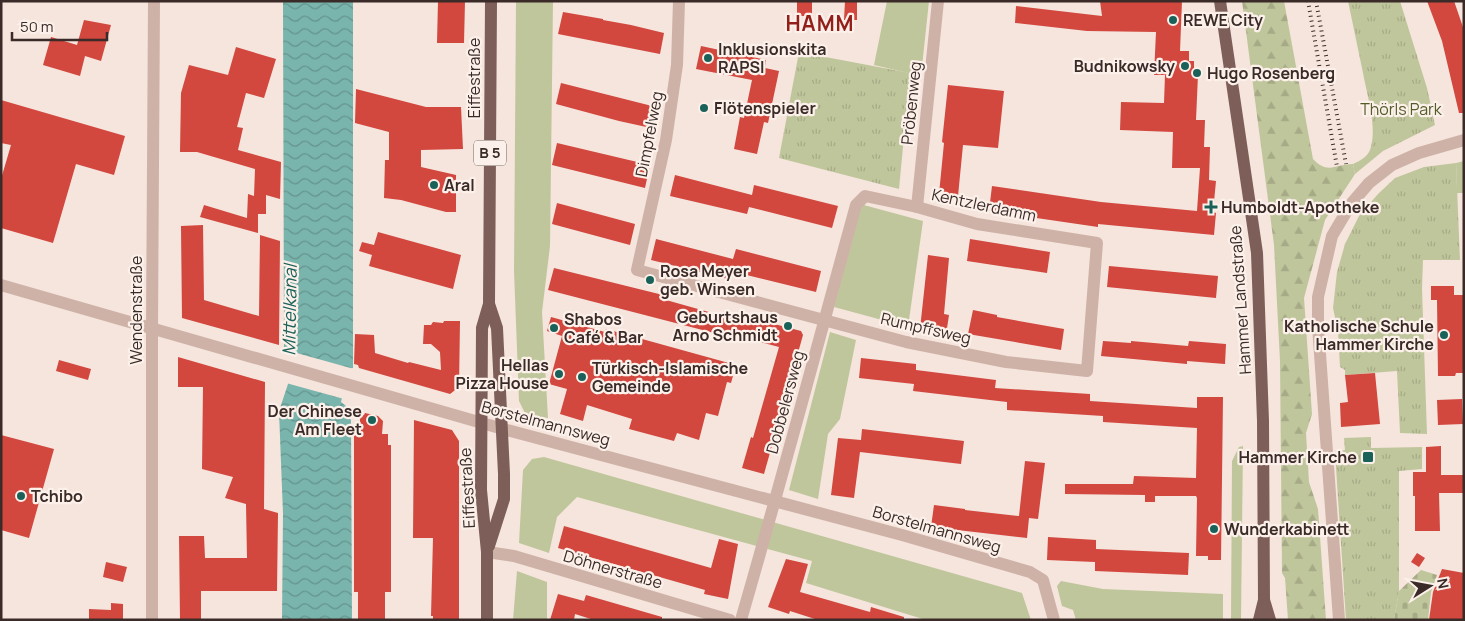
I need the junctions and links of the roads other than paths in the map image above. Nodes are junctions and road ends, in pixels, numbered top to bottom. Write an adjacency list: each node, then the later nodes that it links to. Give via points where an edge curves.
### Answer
1 (154, 1): 14 (street, Wendenstraße)
2 (491, 1): 12 (main road, Eiffestraße / B 5)
3 (679, 1): 10 (street, Dimpfelweg, via 677,65 666,140)
4 (938, 1): 8 (street, Pröbenweg)
5 (1220, 1): 19 (main road, Hammer Landstraße, via 1257,253 1263,421)
6 (1464, 140): 27 (street, via 1392,165 1368,183 1332,236 1318,297 1318,326)
7 (865, 196): 8 (street, Kentzlerdamm); 13 (street, Dobbelersweg, via 856,205)
8 (917, 207): 9 (street, Kentzlerdamm, via 977,224)
9 (1097, 243): 13 (street, Rumpffsweg, via 1087,371 976,357)
10 (636, 270): 13 (street, Rumpffsweg)
11 (1, 285): 14 (street, Borstelmannsweg)
12 (489, 304): 15 (main road, Eiffestraße / B 5, via 482,328); 16 (main road, Eiffestraße / B 5, via 497,328)
13 (824, 320): 17 (street, Dobbelersweg)
14 (152, 328): 15 (street, Borstelmannsweg); 20 (street, Wendenstraße)
15 (481, 422): 16 (street, Borstelmannsweg); 18 (main road, Eiffestraße / B 5, via 481,490)
16 (503, 429): 17 (street, Borstelmannsweg); 18 (main road, Eiffestraße / B 5, via 504,499)
17 (775, 502): 23 (street, Dobbelersweg); 24 (street, Borstelmannsweg, via 1030,572 1043,580)
18 (487, 552): 21 (main road, Eiffestraße / B 5); 22 (street, Döhnerstraße, via 514,556)
19 (1264, 600): 25 (main road, Hammer Landstraße); 26 (main road, Hammer Landstraße)
20 (152, 620)
21 (487, 620)
22 (730, 620)
23 (741, 620)
24 (1054, 620)
25 (1259, 620)
26 (1270, 620)
27 (1339, 620)

